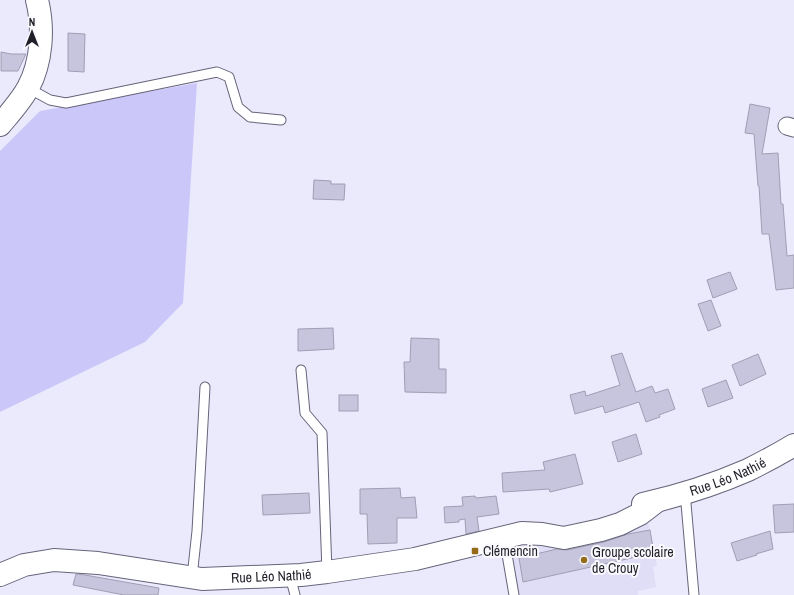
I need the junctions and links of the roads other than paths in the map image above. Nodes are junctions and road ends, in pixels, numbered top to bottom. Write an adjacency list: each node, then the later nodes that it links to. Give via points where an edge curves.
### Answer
1 (37, 0): 2 (main road, via 41,26 40,42 34,75)
2 (28, 88): 3 (lane, via 50,100 66,103 217,72 229,77 238,107 250,117); 4 (main road)
3 (281, 120)
4 (0, 125)
5 (301, 370): 10 (lane, via 305,413 322,433)
6 (205, 387): 12 (lane)
7 (794, 445): 8 (main road, Rue Léo Nathié, via 747,470)
8 (685, 492): 9 (main road, Rue Léo Nathié, via 657,501 640,514 601,530 564,538 522,533); 15 (lane)
9 (504, 537): 10 (main road, Rue Léo Nathié, via 414,559); 14 (lane)
10 (327, 572): 13 (main road, Rue Léo Nathié)
11 (0, 575): 12 (main road, Rue Léo Nathié, via 24,565 54,560 98,563)
12 (192, 577): 13 (main road, Rue Léo Nathié)
13 (292, 585)
14 (514, 595)
15 (694, 595)

